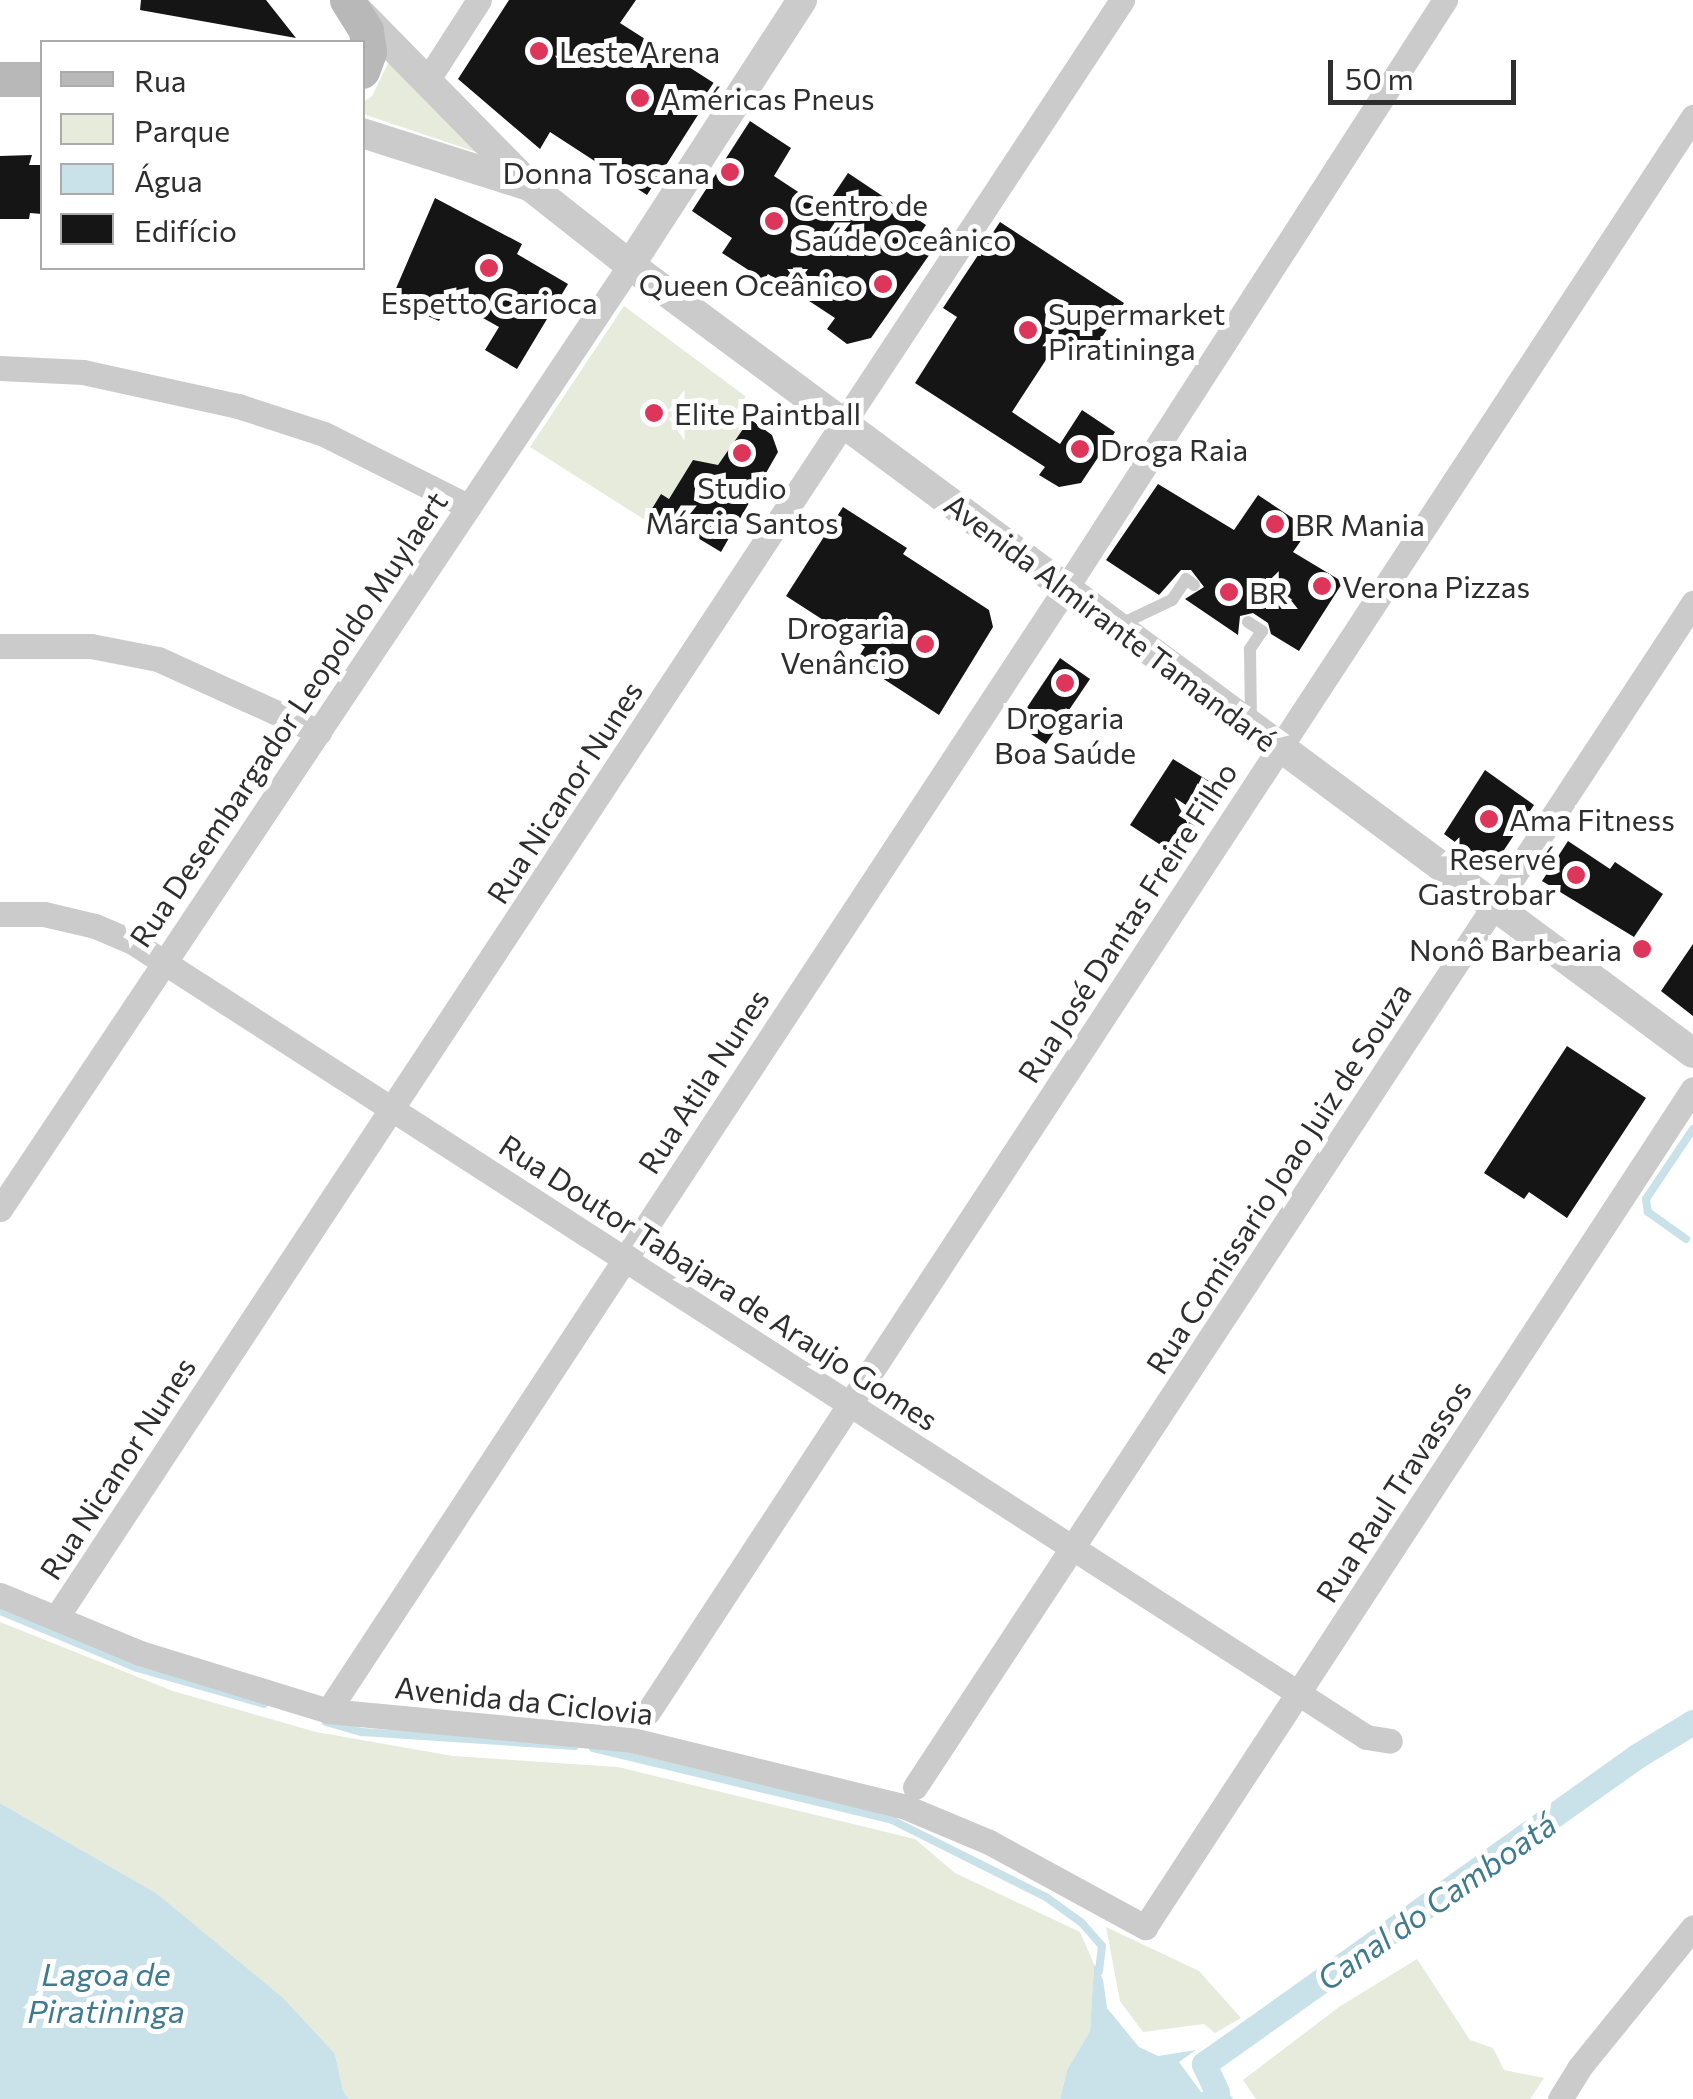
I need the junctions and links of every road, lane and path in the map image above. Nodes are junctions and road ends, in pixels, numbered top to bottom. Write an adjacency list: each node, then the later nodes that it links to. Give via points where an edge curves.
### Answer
1 (479, 0): 9 (street)
2 (802, 0): 13 (street)
3 (1122, 0): 15 (street, Rua Nicanor Nunes)
4 (1445, 0): 18 (street)
5 (351, 4): 6 (main road); 9 (street, Avenida Almirante Tamandaré)
6 (364, 40)
7 (0, 78): 8 (main road)
8 (40, 79)
9 (428, 80): 12 (street, Avenida Almirante Tamandaré)
10 (1693, 117): 25 (street, Rua José Dantas Freire Filho)
11 (365, 134): 12 (street, Avenida Almirante Tamandaré)
12 (532, 188): 13 (street, Avenida Almirante Tamandaré)
13 (630, 265): 15 (street, Avenida Almirante Tamandaré); 16 (street, Rua Desembargador Leopoldo Muylaert)
14 (0, 368): 16 (street, via 84,372 238,406 324,434)
15 (846, 424): 18 (street, Avenida Almirante Tamandaré); 31 (street, Rua Nicanor Nunes)
16 (469, 507): 24 (street, Rua Desembargador Leopoldo Muylaert)
17 (1194, 585): 21 (lane, via 1186,580 1172,600)
18 (1066, 588): 21 (street, Avenida Almirante Tamandaré); 33 (street, Rua Atila Nunes)
19 (1693, 603): 26 (street, Rua Comissario Joao Juiz de Souza)
20 (1248, 622): 23 (lane, via 1262,630 1250,649)
21 (1117, 626): 23 (street, Avenida Almirante Tamandaré)
22 (0, 646): 24 (street, via 91,646 158,658)
23 (1251, 727): 25 (street, Avenida Almirante Tamandaré)
24 (318, 732): 28 (street, Rua Desembargador Leopoldo Muylaert)
25 (1280, 748): 26 (street, Avenida Almirante Tamandaré); 34 (street, Rua José Dantas Freire Filho)
26 (1497, 906): 29 (street, Avenida Almirante Tamandaré); 35 (street, Rua Comissario Joao Juiz de Souza)
27 (0, 914): 28 (street, Rua Doutor Tabajara de Araujo Gomes, via 44,914 96,926)
28 (164, 963): 31 (street, Rua Doutor Tabajara de Araujo Gomes); 32 (street, Rua Desembargador Leopoldo Muylaert)
29 (1693, 1053)
30 (1693, 1089): 38 (street, Rua Raul Travassos)
31 (392, 1110): 33 (street, Rua Doutor Tabajara de Araujo Gomes); 37 (street, Rua Nicanor Nunes)
32 (0, 1209)
33 (624, 1260): 34 (street, Rua Doutor Tabajara de Araujo Gomes); 39 (street, Rua Atila Nunes)
34 (850, 1405): 35 (street, Rua Doutor Tabajara de Araujo Gomes); 40 (street, Rua José Dantas Freire Filho)
35 (1072, 1549): 38 (street, Rua Doutor Tabajara de Araujo Gomes); 42 (street, Rua Comissario Joao Juiz de Souza)
36 (0, 1595): 37 (street, Avenida da Ciclovia)
37 (56, 1618): 39 (street, Avenida da Ciclovia, via 140,1653)
38 (1299, 1695): 41 (street, Rua Doutor Tabajara de Araujo Gomes, via 1366,1738); 44 (street, Rua Raul Travassos)
39 (328, 1711): 44 (street, Avenida da Ciclovia, via 632,1740 904,1806 989,1842)
40 (648, 1712)
41 (1390, 1740)
42 (915, 1787)
43 (1693, 1927): 45 (street)
44 (1145, 1928)
45 (1560, 2099)

